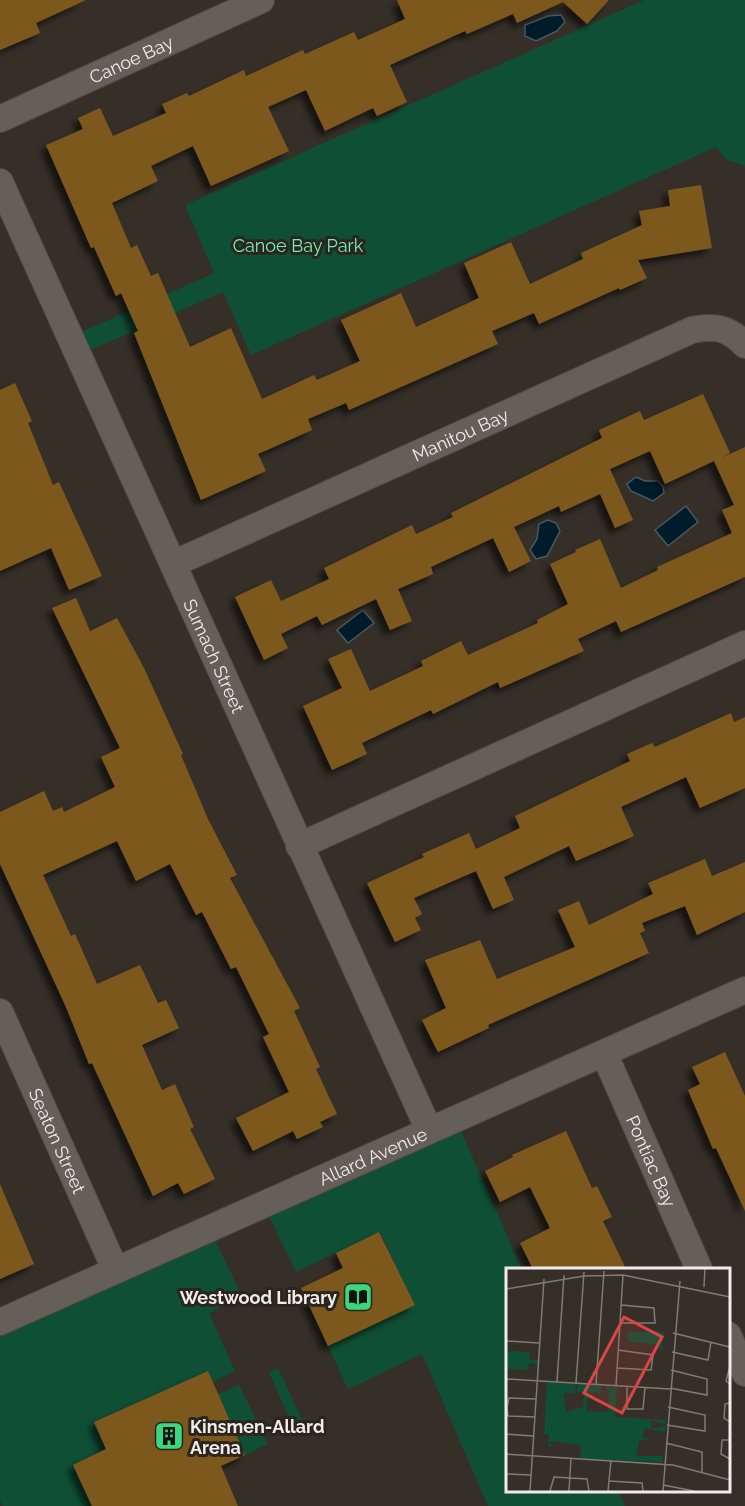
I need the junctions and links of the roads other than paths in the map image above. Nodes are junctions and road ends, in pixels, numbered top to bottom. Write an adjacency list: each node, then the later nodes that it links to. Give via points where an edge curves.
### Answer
1 (261, 0): 2 (street, Canoe Bay)
2 (0, 118)
3 (0, 182): 5 (street, Sumach Street)
4 (745, 345): 5 (street, Manitou Bay, via 719,327 692,330)
5 (173, 564): 7 (street, Sumach Street)
6 (745, 644): 7 (street)
7 (299, 846): 11 (street, Sumach Street)
8 (745, 990): 10 (street, Allard Avenue)
9 (0, 1012): 13 (street, Seaton Street)
10 (604, 1053): 11 (street, Allard Avenue); 12 (street, Pontiac Bay)
11 (429, 1130): 13 (street, Allard Avenue)
12 (699, 1268)
13 (115, 1269): 14 (street, Allard Avenue)
14 (0, 1322)
15 (730, 1337): 16 (street)
16 (745, 1373)

